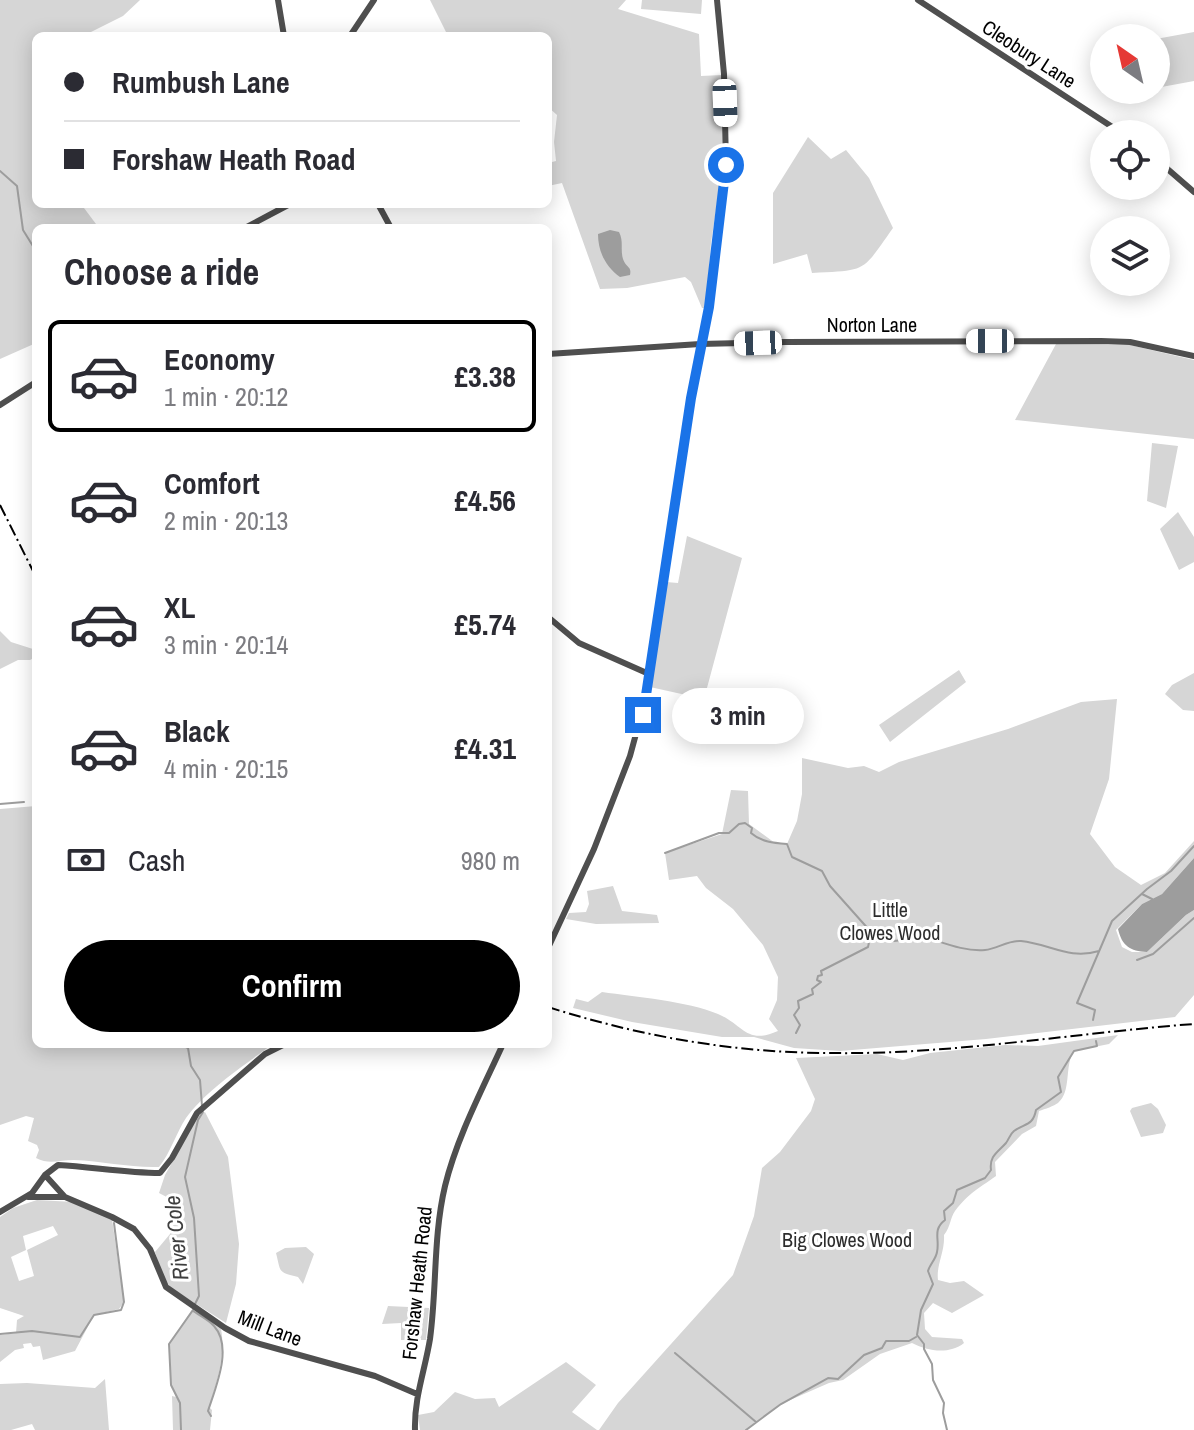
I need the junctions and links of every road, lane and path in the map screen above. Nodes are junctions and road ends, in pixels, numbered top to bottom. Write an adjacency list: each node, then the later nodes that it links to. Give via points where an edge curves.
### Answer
1 (278, 0): 5 (street)
2 (374, 0): 6 (street)
3 (717, 0): 12 (street, via 726,165)
4 (918, 0): 7 (street, Cleobury Lane)
5 (283, 32)
6 (353, 32)
7 (1102, 120)
8 (1170, 171): 9 (street)
9 (1194, 192)
10 (282, 208): 11 (street)
11 (252, 224)
12 (700, 344): 13 (street, Norton Lane); 14 (street, Norton Lane, via 1101,341); 18 (street)
13 (552, 354)
14 (1194, 356)
15 (32, 385): 16 (street)
16 (0, 405)
17 (552, 620): 18 (street, via 579,643)
18 (649, 674): 19 (street, via 630,756)
19 (552, 940)
20 (277, 1048): 22 (street, via 197,1113 160,1173 58,1165)
21 (501, 1048): 26 (street, Forshaw Heath Road, via 445,1186 429,1340)
22 (45, 1175): 23 (street); 24 (street, Mill Lane)
23 (28, 1197): 24 (street, Mill Lane); 25 (street)
24 (65, 1197): 26 (street, Mill Lane, via 134,1229 150,1249 166,1287 225,1328 249,1341 375,1376)
25 (0, 1212)
26 (417, 1394): 27 (street, Forshaw Heath Road)
27 (415, 1430)

